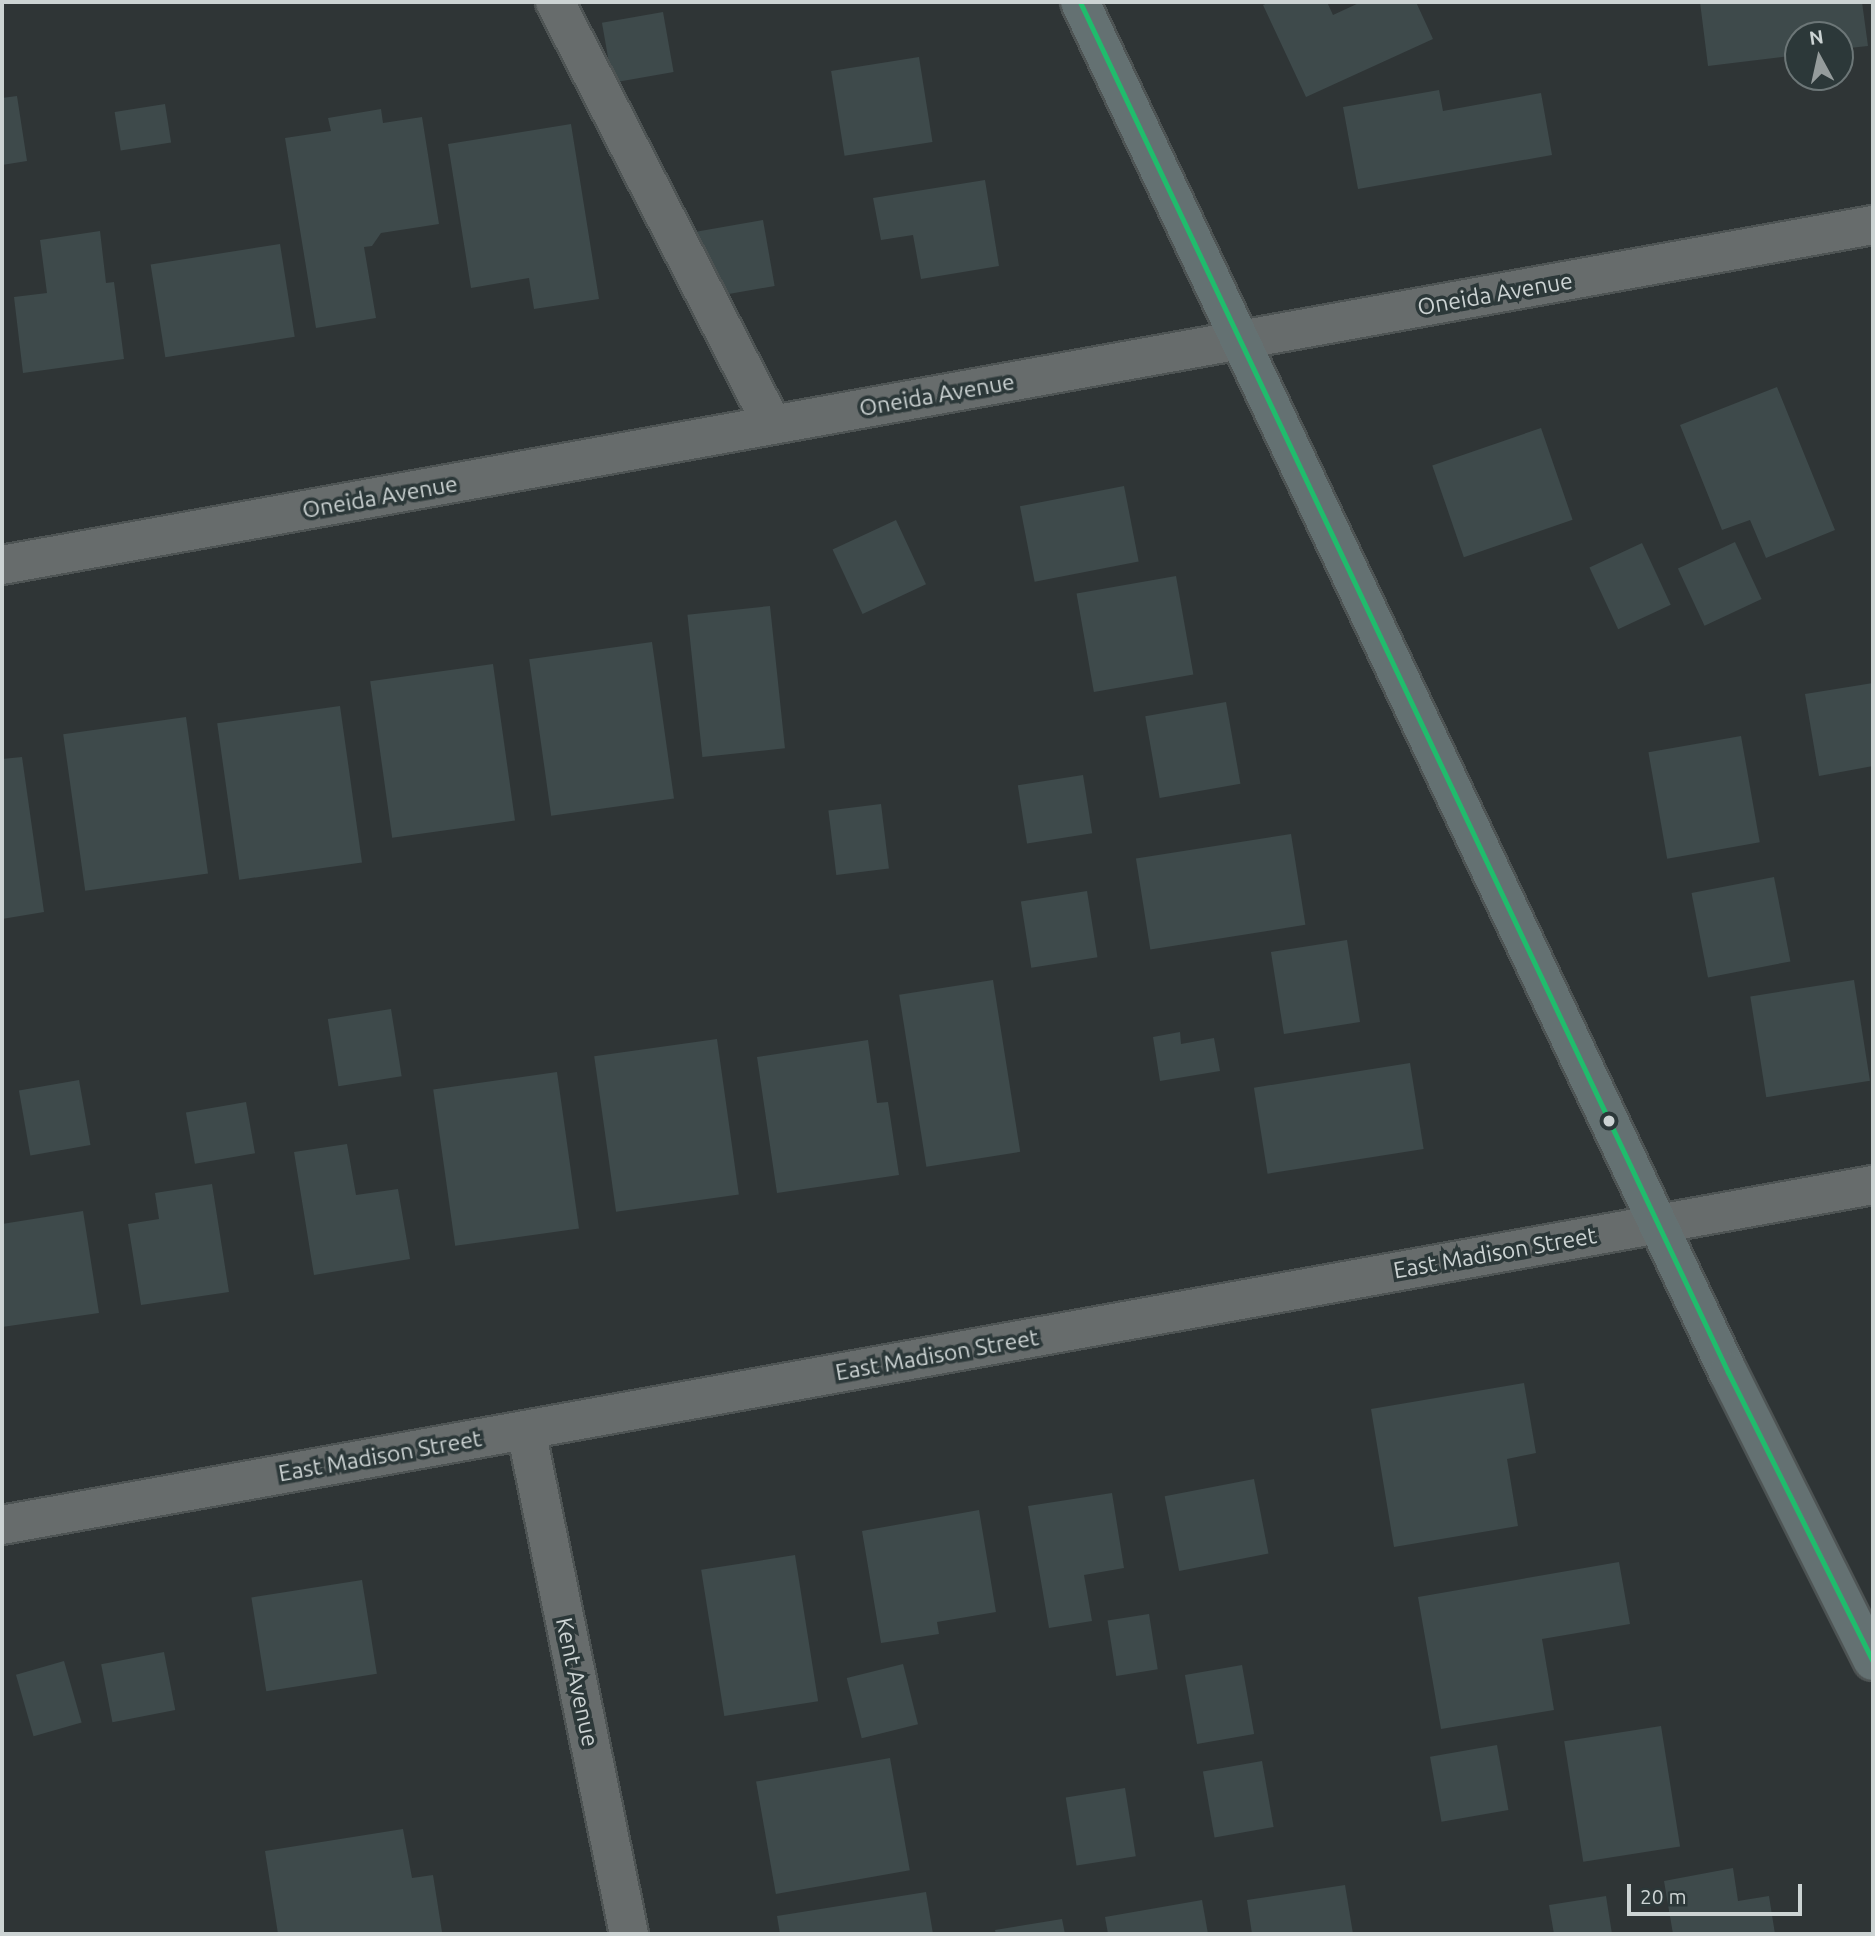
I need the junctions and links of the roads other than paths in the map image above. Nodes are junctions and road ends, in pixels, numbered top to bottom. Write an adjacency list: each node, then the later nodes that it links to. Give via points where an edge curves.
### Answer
1 (555, 2): 5 (street)
2 (1080, 2): 4 (main road)
3 (1873, 225): 4 (street, Oneida Avenue)
4 (1241, 340): 5 (street, Oneida Avenue); 8 (main road)
5 (772, 425): 6 (street, Oneida Avenue)
6 (2, 565)
7 (1873, 1185): 8 (street, East Madison Street)
8 (1659, 1223): 9 (street, East Madison Street); 11 (main road)
9 (526, 1430): 10 (street, East Madison Street); 12 (street, Kent Avenue)
10 (2, 1525)
11 (1873, 1661)
12 (629, 1934)

